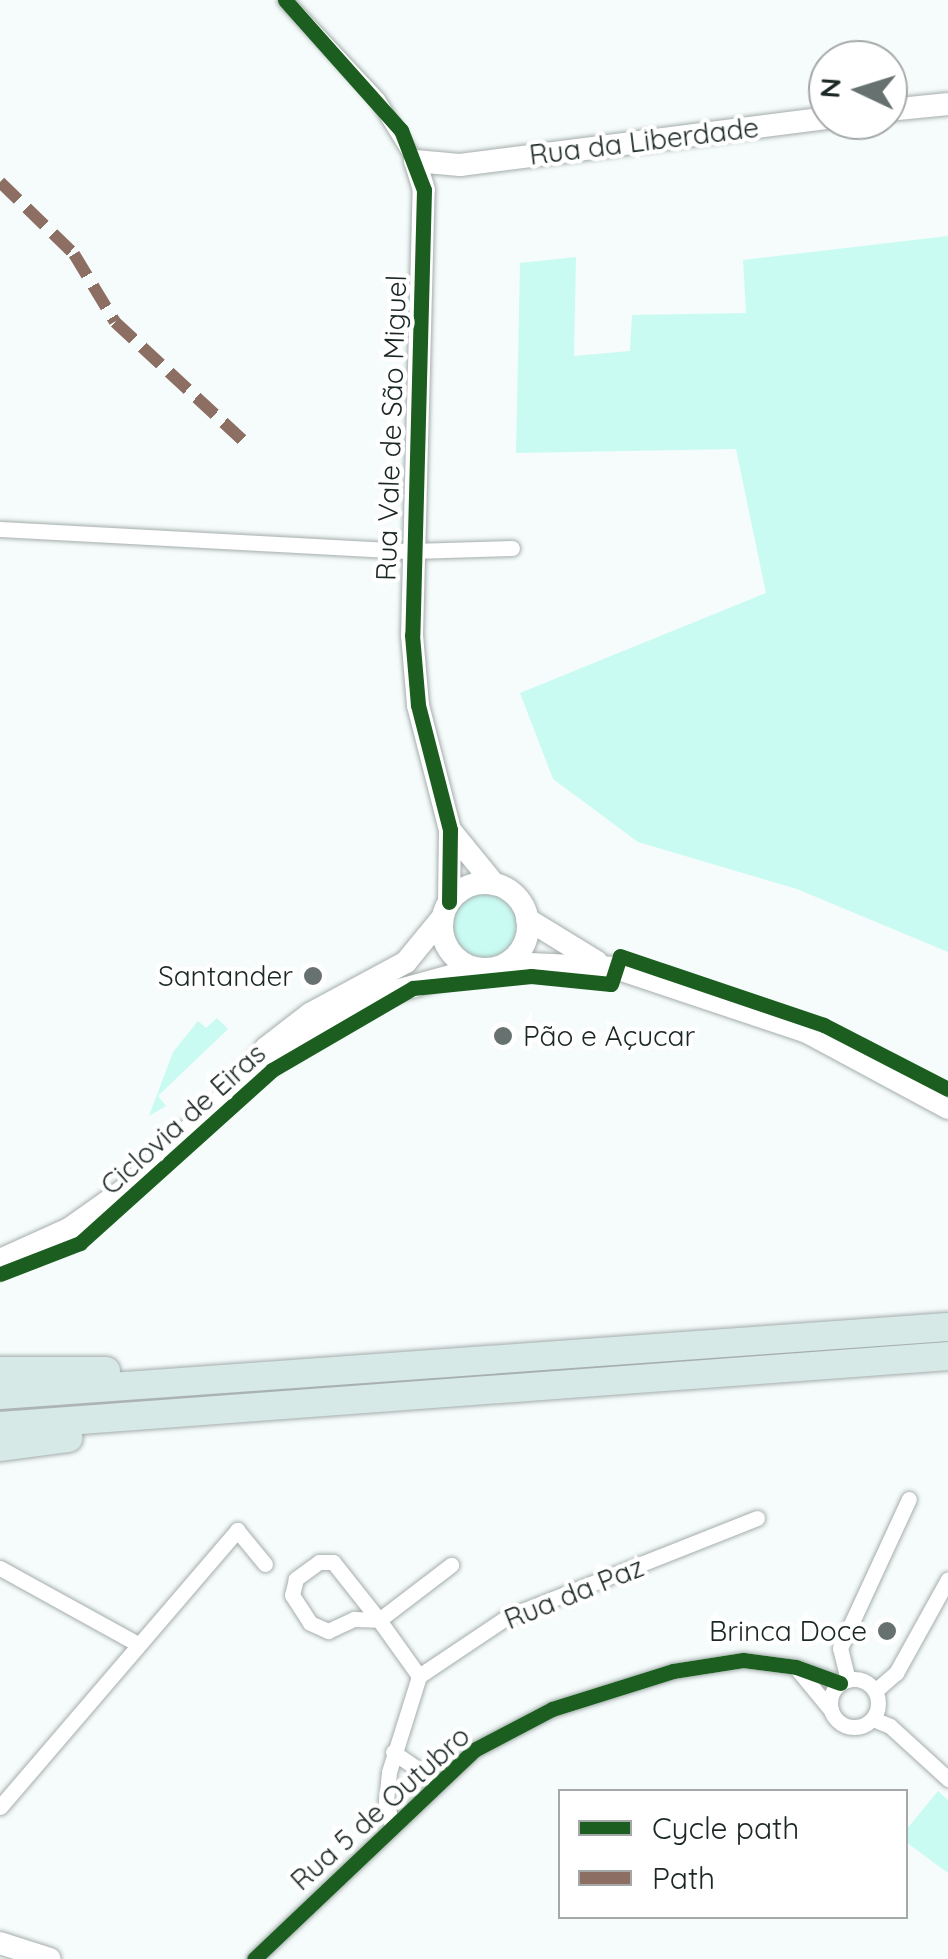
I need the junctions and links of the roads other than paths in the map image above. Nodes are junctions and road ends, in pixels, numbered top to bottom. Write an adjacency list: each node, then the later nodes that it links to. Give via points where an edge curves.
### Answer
1 (284, 0): 5 (street, Rua Vale de São Miguel, via 377,98)
2 (948, 104): 3 (street)
3 (908, 108)
4 (808, 121): 6 (street, Rua da Liberdade)
5 (415, 161): 6 (street, Rua da Liberdade); 7 (street, Rua Vale de São Miguel)
6 (460, 165): 7 (street, Rua da Liberdade)
7 (424, 190): 10 (street, Rua Vale de São Miguel)
8 (0, 529): 10 (street)
9 (512, 548): 10 (street)
10 (412, 551): 11 (street, Rua Vale de São Miguel, via 418,705)
11 (450, 830): 12 (street, Rua Vale de São Miguel); 13 (street, Rua Vale de São Miguel)
12 (494, 884): 13 (street, via 468,886); 14 (street, via 516,896)
13 (446, 910): 17 (street, via 453,956); 18 (street, via 406,962 310,1014 266,1048)
14 (528, 918): 15 (street, via 524,944); 16 (street)
15 (509, 962): 16 (street); 17 (street)
16 (600, 964): 19 (street, via 806,1032)
17 (476, 969): 18 (street, via 382,994)
18 (246, 1077): 20 (street, via 124,1190 69,1230)
19 (948, 1108)
20 (0, 1260)
21 (945, 1327): 24 (highway)
22 (948, 1356): 26 (highway)
23 (0, 1371): 24 (highway)
24 (202, 1377): 25 (highway)
25 (0, 1395)
26 (204, 1410): 27 (highway); 28 (highway)
27 (0, 1426)
28 (0, 1446)
29 (910, 1499): 40 (street, via 840,1648)
30 (757, 1518): 39 (street, Rua da Paz, via 506,1617)
31 (265, 1564): 37 (street, via 237,1530)
32 (451, 1566): 36 (street)
33 (0, 1568): 37 (street)
34 (948, 1578): 35 (street)
35 (943, 1596): 41 (street, via 896,1673)
36 (379, 1620): 36 (street, via 354,1620 328,1631 310,1623 292,1596 296,1579 319,1562 333,1562); 39 (street)
37 (136, 1644): 47 (street)
38 (796, 1667): 40 (street, Rua 5 de Outubro); 42 (street); 46 (street, Rua 5 de Outubro, via 743,1660 673,1671 552,1709 474,1750)
39 (419, 1676): 44 (street)
40 (844, 1682): 41 (street, Rua 5 de Outubro); 42 (street)
41 (875, 1691): 43 (street)
42 (831, 1710): 43 (street, via 850,1728)
43 (873, 1718): 45 (street)
44 (394, 1752): 46 (street); 48 (street, via 386,1801)
45 (948, 1779)
46 (438, 1782): 48 (street, Rua 5 de Outubro)
47 (0, 1807)
48 (392, 1826): 51 (street, Rua 5 de Outubro)
49 (0, 1943): 50 (street)
50 (50, 1959)
51 (254, 1959)

